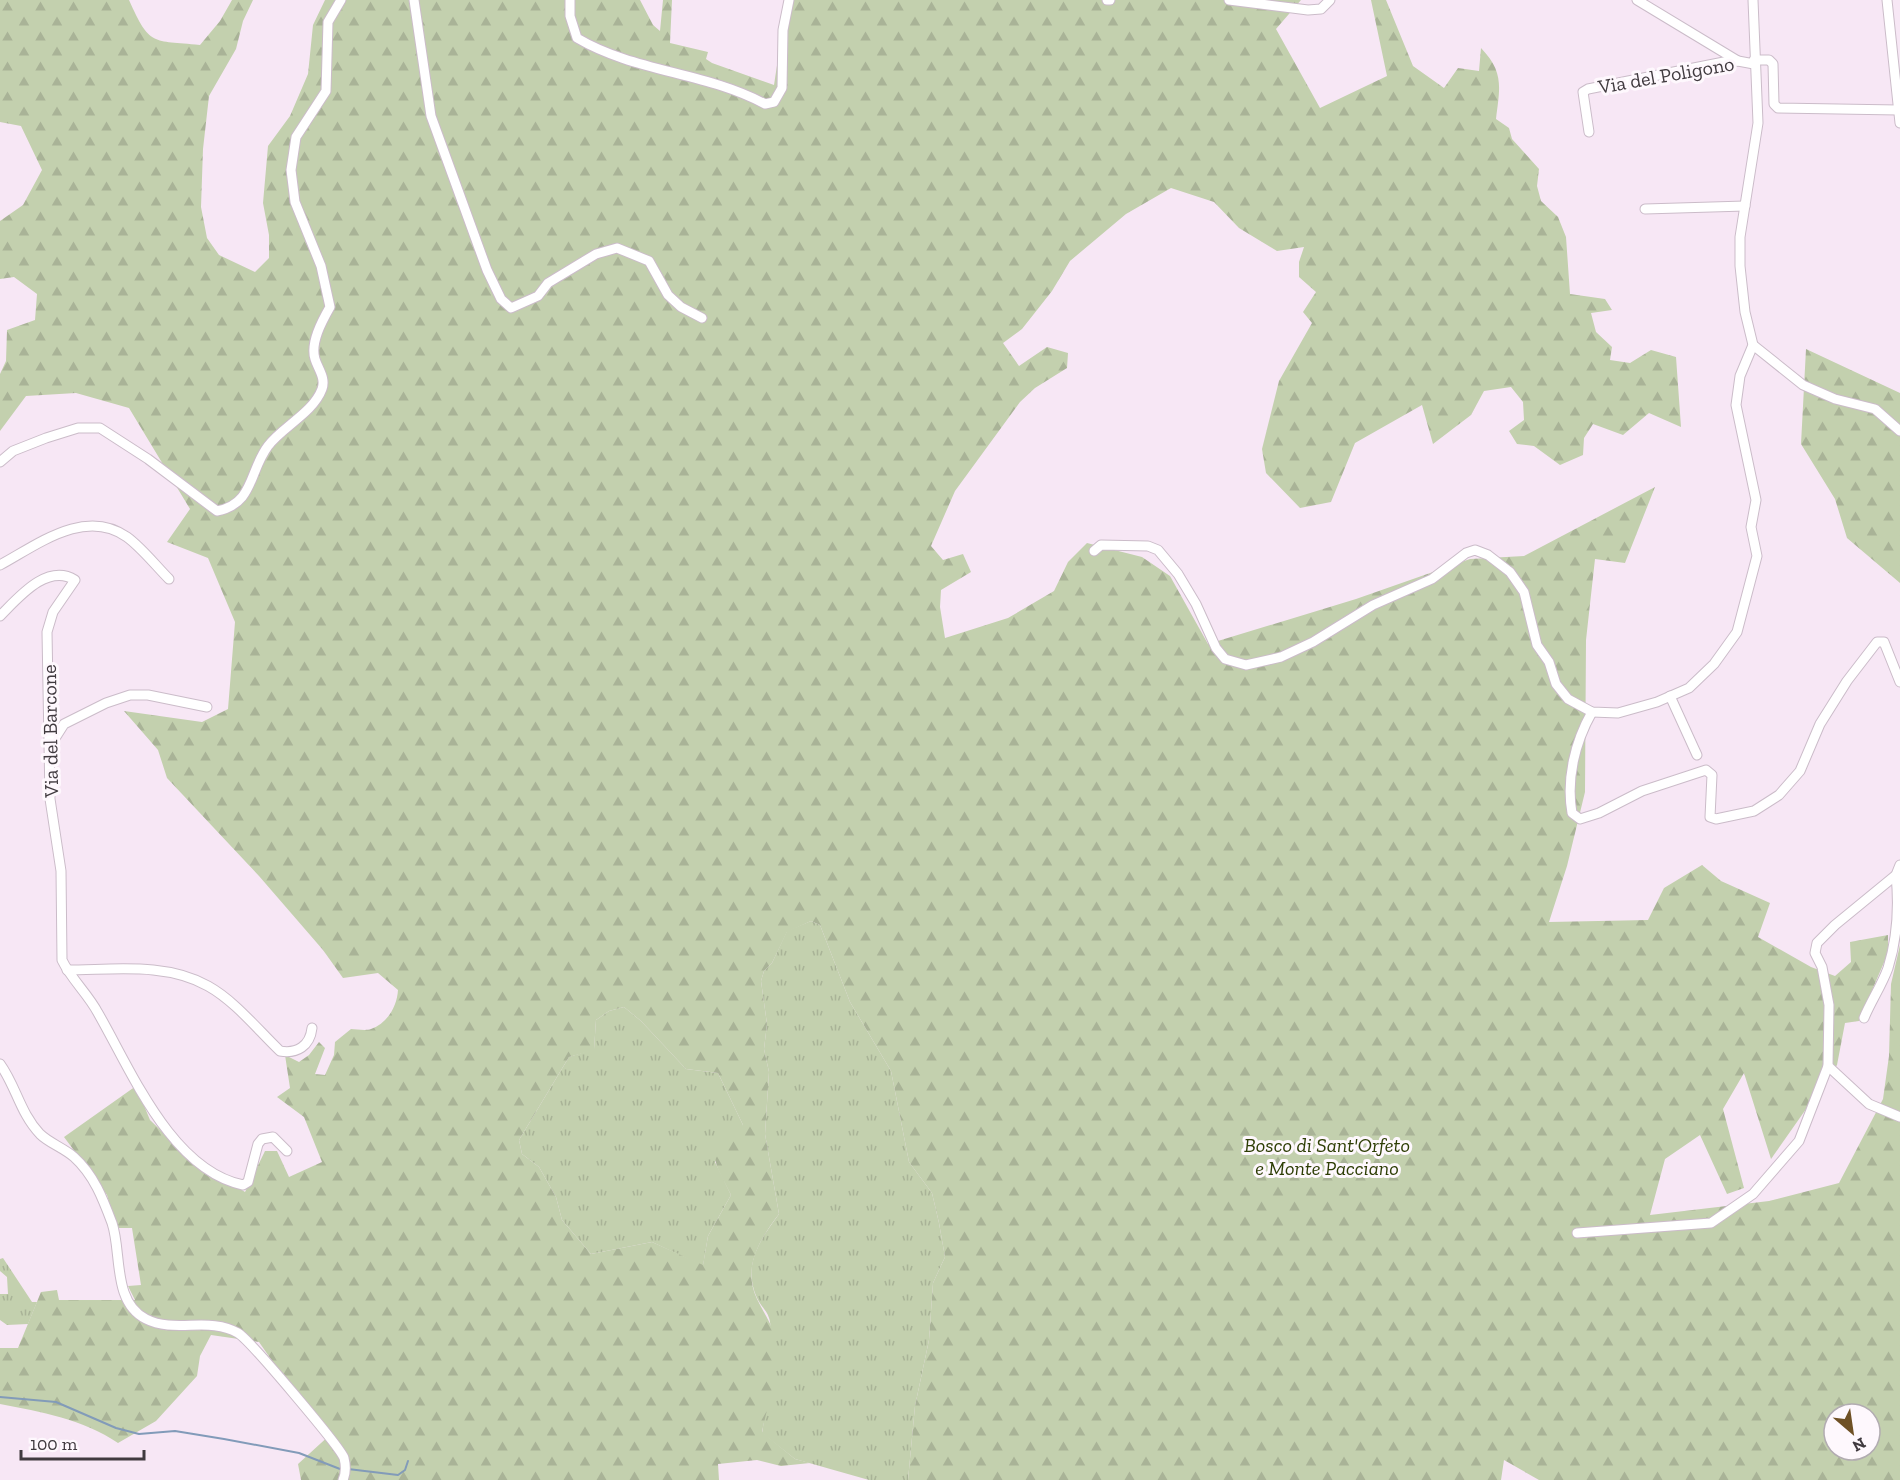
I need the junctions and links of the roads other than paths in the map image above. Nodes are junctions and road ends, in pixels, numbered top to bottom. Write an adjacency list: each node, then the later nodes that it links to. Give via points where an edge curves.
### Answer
1 (341, 0): 20 (street, via 327,22 326,91 296,137 291,170 295,202 321,266 330,307 319,327 314,357 322,374 322,389 268,446 248,491 232,508 217,511 100,428 78,428 46,438 13,451)
2 (414, 0): 17 (street, via 431,116 501,299 511,308 538,296 548,283 596,254 617,248 649,261 668,296)
3 (570, 0): 4 (street, via 577,38 603,53 718,85 765,104 774,102 782,88 783,30)
4 (789, 0)
5 (1229, 0): 6 (street, via 1308,10 1320,9)
6 (1330, 0)
7 (1637, 0): 10 (street)
8 (1753, 0): 11 (street)
9 (1887, 0): 12 (street)
10 (1738, 61): 11 (street, Via del Poligono); 14 (street, Via del Poligono, via 1588,89 1583,92)
11 (1754, 62): 12 (street, via 1768,60 1773,64 1774,104 1778,108); 15 (street, via 1758,123)
12 (1898, 110): 13 (street)
13 (1900, 123)
14 (1589, 132)
15 (1745, 206): 16 (street); 18 (street, via 1740,266)
16 (1645, 208)
17 (702, 318)
18 (1753, 345): 19 (street, via 1803,385 1875,410); 26 (street, via 1740,376 1736,405 1755,500 1751,527 1757,556 1737,632 1689,688)
19 (1900, 431)
20 (0, 462)
21 (1094, 551): 28 (street, via 1101,545 1148,546 1158,550 1196,604 1216,648 1226,659 1246,665 1281,657 1313,642 1373,605 1432,579 1475,550 1510,572 1524,592 1537,645 1549,662 1556,684 1568,699)
22 (0, 565): 23 (street, via 64,529 100,527 128,537)
23 (169, 579)
24 (0, 616): 29 (street, Via del Barcone, via 20,596 54,574 66,574 75,580 53,612 47,632)
25 (1900, 682): 28 (street, via 1884,642 1877,642 1820,724 1800,771 1779,795 1754,812 1716,819 1710,817 1712,775 1706,770 1642,790 1599,813 1580,819 1572,813 1568,792 1572,764)
26 (1670, 696): 28 (street, via 1618,713); 30 (street)
27 (207, 706): 29 (street, via 130,695 64,724)
28 (1593, 712)
29 (50, 746): 33 (street, Via del Barcone, via 50,800 61,871 62,960)
30 (1696, 755)
31 (1900, 865): 32 (street)
32 (1896, 875): 34 (street, via 1893,948); 37 (street, via 1817,943 1815,952 1829,1005)
33 (67, 970): 35 (street, via 153,970 189,978 209,986 280,1051 298,1050 309,1041); 39 (street, Via del Barcone, via 85,992 167,1130 206,1168 243,1185 248,1182 262,1139 273,1137)
34 (1864, 1018)
35 (312, 1028)
36 (0, 1064): 41 (street, via 10,1078 21,1109 41,1135 74,1158 99,1189 114,1228 119,1271 128,1299 144,1318 171,1327 207,1324 238,1334 344,1457)
37 (1828, 1066): 38 (street, via 1869,1104); 40 (street, via 1799,1141 1753,1194 1712,1223)
38 (1900, 1118)
39 (287, 1151)
40 (1577, 1233)
41 (343, 1480)

